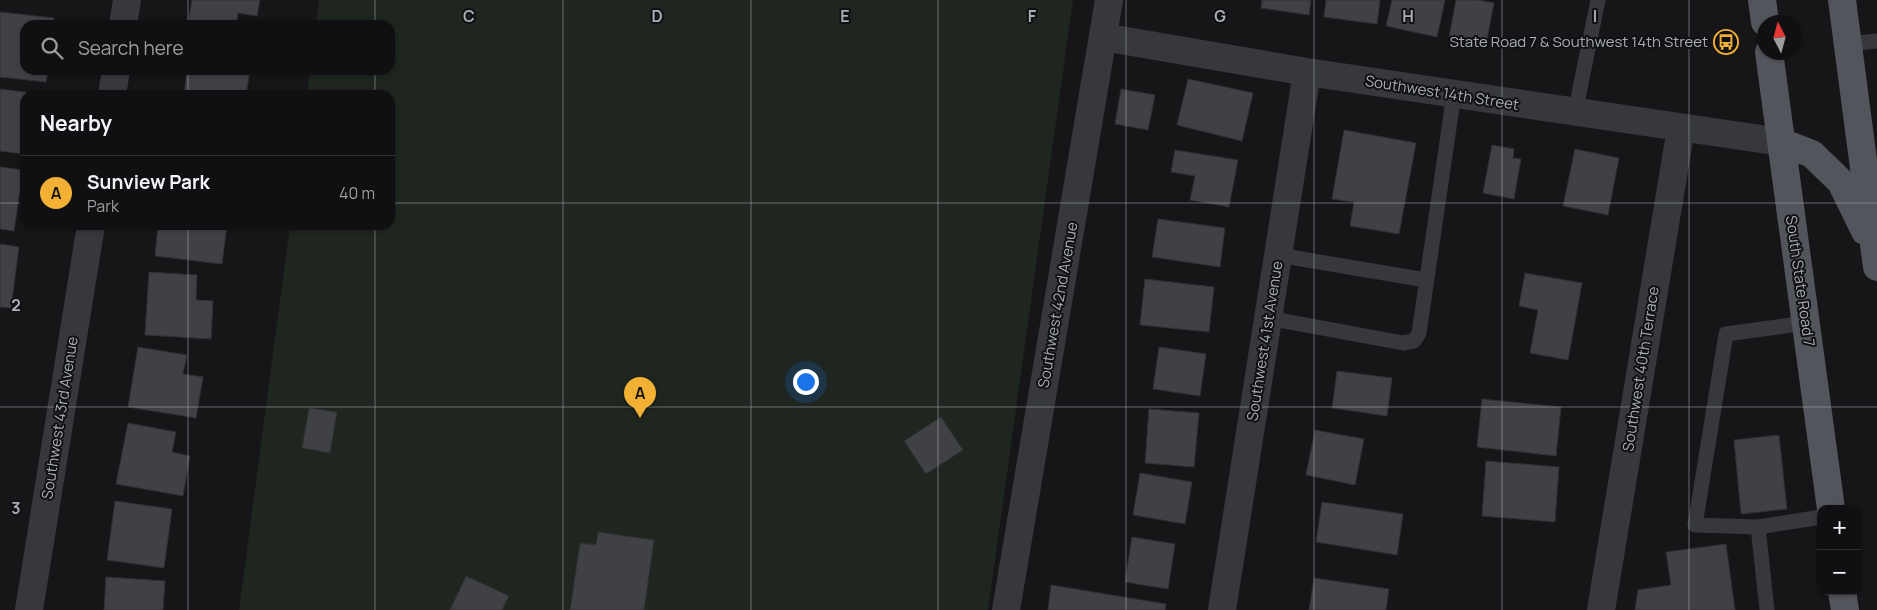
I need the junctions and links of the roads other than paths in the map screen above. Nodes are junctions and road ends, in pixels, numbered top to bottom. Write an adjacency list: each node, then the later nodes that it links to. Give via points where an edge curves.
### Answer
1 (127, 0): 7 (street)
2 (1109, 0): 8 (street, Southwest 42nd Avenue)
3 (1598, 0): 16 (lane)
4 (1762, 0): 6 (main road)
5 (1842, 0): 10 (main road)
6 (1764, 15)
7 (124, 20)
8 (1103, 37): 12 (street, Southwest 14th Street); 30 (street, Southwest 42nd Avenue)
9 (1877, 41): 10 (lane)
10 (1848, 44): 21 (main road)
11 (1770, 60): 18 (main road, South State Road 7)
12 (1308, 72): 15 (street, Southwest 14th Street); 20 (street, Southwest 41st Avenue)
13 (115, 75): 14 (street)
14 (113, 90)
15 (1454, 94): 16 (street, Southwest 14th Street); 22 (lane)
16 (1575, 113): 17 (street, Southwest 14th Street)
17 (1681, 128): 18 (street, Southwest 14th Street); 32 (street, Southwest 40th Terrace)
18 (1782, 142): 21 (main road, via 1812,154 1841,182); 24 (main road, South State Road 7)
19 (90, 230): 29 (street, Southwest 43rd Avenue)
20 (1278, 255): 22 (lane); 23 (street, Southwest 41st Avenue)
21 (1876, 259)
22 (1426, 280): 23 (lane, via 1419,334 1414,341 1404,343)
23 (1268, 318): 31 (street, Southwest 41st Avenue)
24 (1806, 323): 25 (main road, South State Road 7); 27 (lane, via 1726,334 1695,525)
25 (1830, 505)
26 (1817, 517): 27 (lane)
27 (1758, 527): 33 (lane)
28 (1843, 595): 34 (main road)
29 (29, 610)
30 (1006, 610)
31 (1222, 610)
32 (1601, 610)
33 (1767, 610)
34 (1845, 610)

